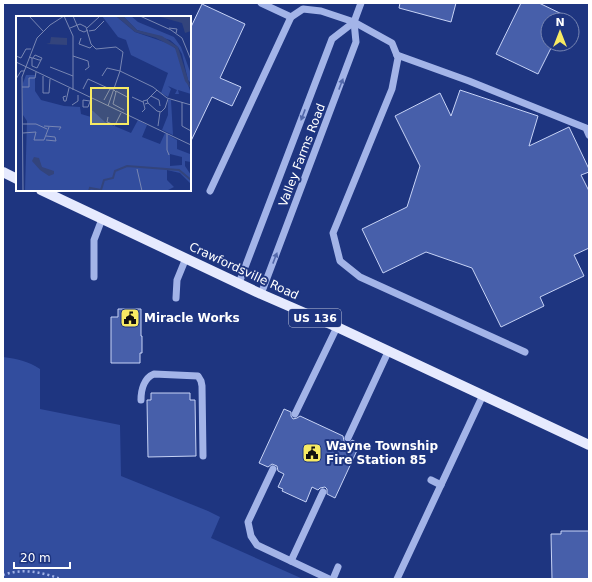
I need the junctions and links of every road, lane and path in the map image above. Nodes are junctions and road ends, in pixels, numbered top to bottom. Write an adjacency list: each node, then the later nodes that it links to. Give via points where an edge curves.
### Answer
1 (261, 3): 3 (street)
2 (361, 3): 4 (street, Valley Farms Road)
3 (291, 17): 4 (street, via 303,9 321,11); 10 (street)
4 (354, 22): 5 (street, via 392,43); 14 (street, Valley Farms Road, one-way to 14, via 332,39); 15 (street, Valley Farms Road, one-way to 4, via 356,42)
5 (397, 56): 6 (street, via 586,128); 19 (street, via 392,89 333,233 340,261 360,277)
6 (589, 135)
7 (3, 172): 8 (main road)
8 (16, 178)
9 (43, 191): 11 (main road, Crawfordsville Road / US 136)
10 (210, 191)
11 (102, 219): 12 (main road, Crawfordsville Road / US 136); 13 (street, via 94,240)
12 (186, 258): 14 (main road, Crawfordsville Road / US 136); 16 (street, via 177,280)
13 (94, 277)
14 (239, 283): 15 (main road, Crawfordsville Road / US 136)
15 (261, 294): 17 (main road, Crawfordsville Road / US 136)
16 (176, 298)
17 (337, 327): 18 (main road, Crawfordsville Road / US 136); 22 (street)
18 (388, 352): 20 (main road, Crawfordsville Road / US 136); 23 (street)
19 (525, 352)
20 (483, 395): 24 (main road, Crawfordsville Road / US 136); 28 (street)
21 (140, 400): 25 (street, via 142,390 154,374 175,371 198,376 202,381)
22 (295, 414)
23 (348, 438)
24 (589, 445)
25 (203, 456)
26 (273, 469): 30 (street, via 250,516 249,531 257,545)
27 (431, 480): 28 (street)
28 (441, 485): 36 (street)
29 (323, 492): 30 (street)
30 (291, 561): 34 (street)
31 (338, 567): 35 (street)
32 (3, 575): 33 (path, via 45,573)
33 (60, 579)
34 (329, 579)
35 (333, 579)
36 (397, 579)

